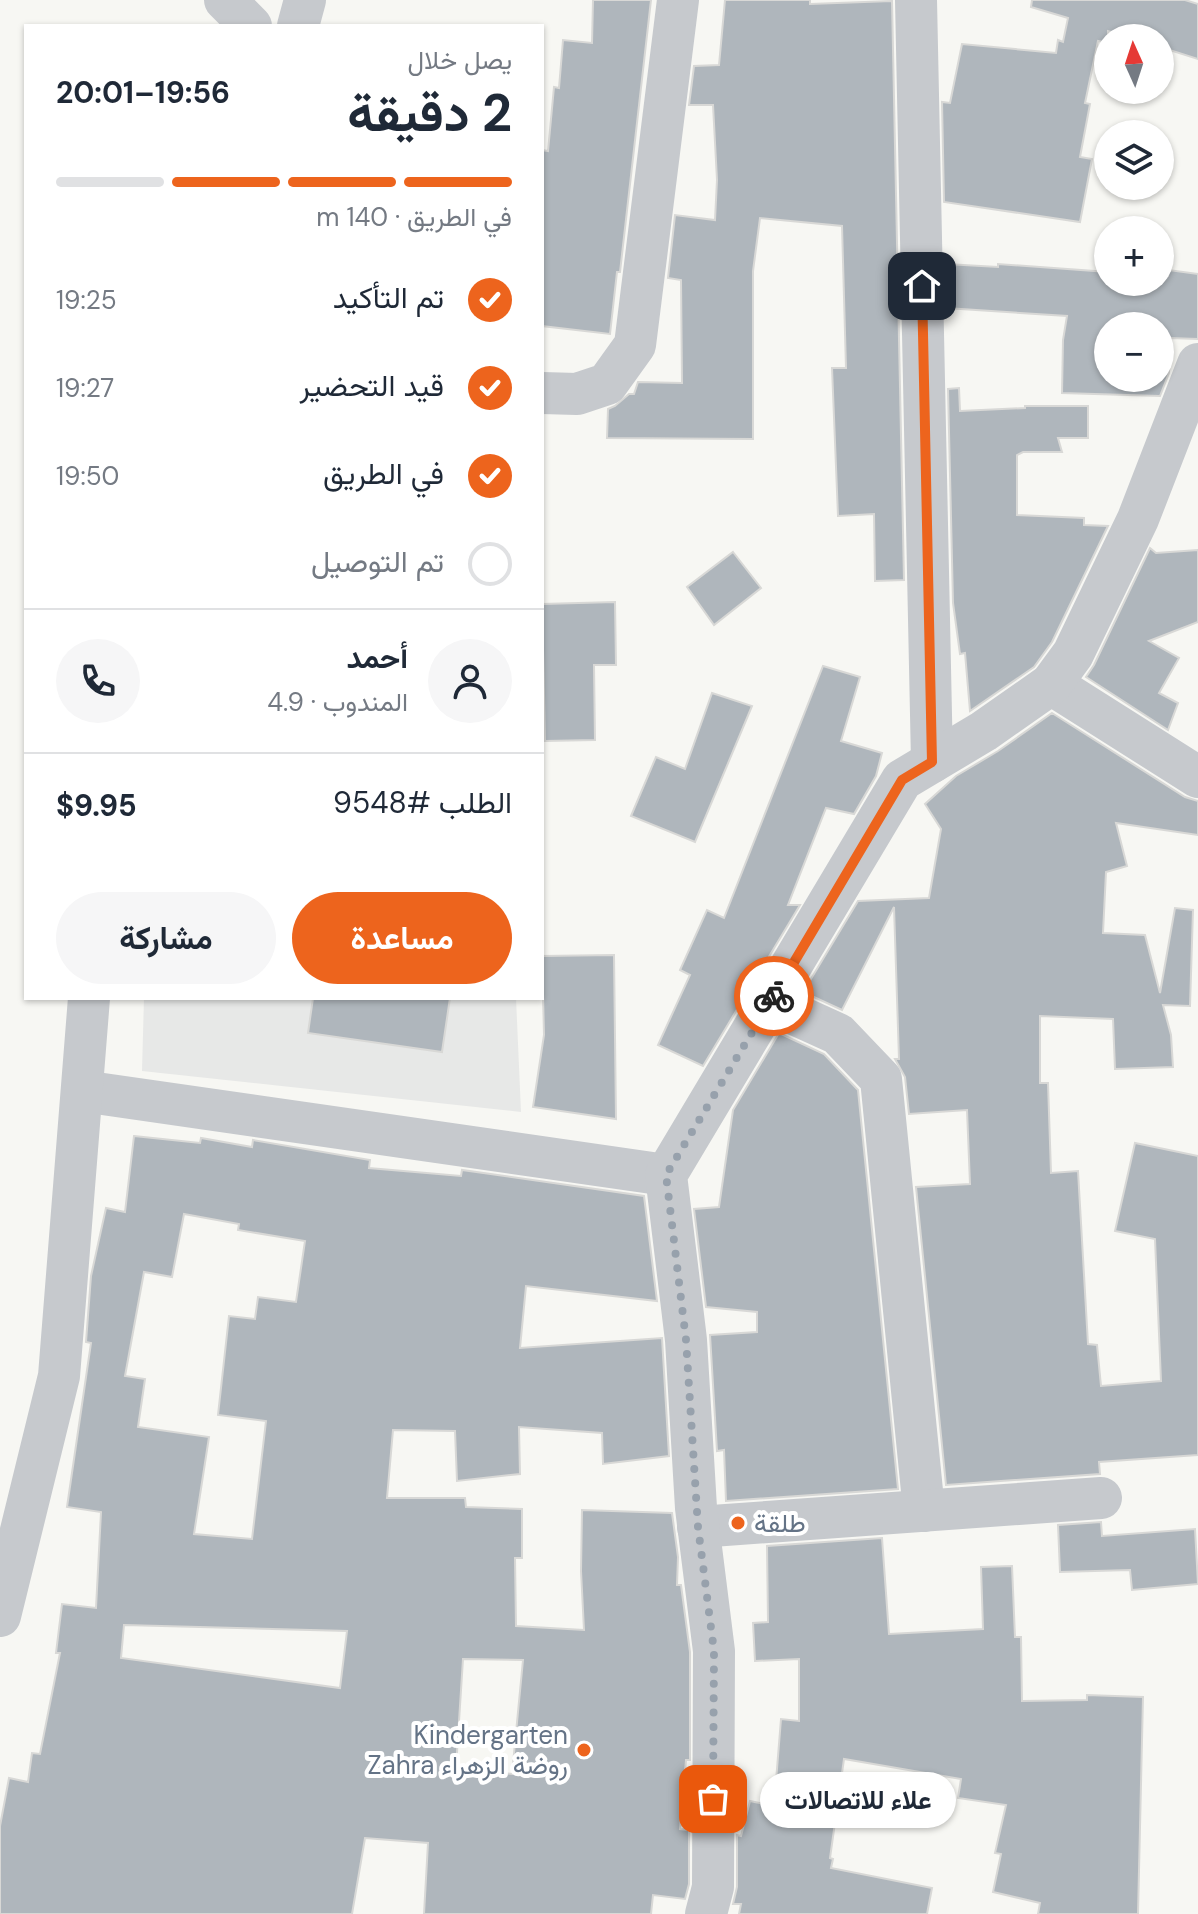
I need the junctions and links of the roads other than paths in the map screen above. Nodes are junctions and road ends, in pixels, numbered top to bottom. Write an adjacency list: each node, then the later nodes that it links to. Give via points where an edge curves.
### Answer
1 (225, 0): 5 (street)
2 (305, 0): 6 (street)
3 (678, 0): 8 (street, via 635,345 607,384 577,394)
4 (916, 0): 10 (street)
5 (249, 24)
6 (299, 24)
7 (1198, 364): 9 (street, via 1138,519 1073,654)
8 (544, 393)
9 (1051, 684): 10 (street); 11 (street)
10 (932, 762): 13 (street, via 902,780)
11 (1198, 777)
12 (89, 1000): 14 (street)
13 (770, 1003): 15 (street); 17 (street, via 838,1034 881,1079)
14 (82, 1091): 15 (street); 19 (street, via 59,1376)
15 (666, 1175): 18 (street, via 686,1340)
16 (1101, 1498): 17 (street)
17 (924, 1511): 18 (street)
18 (698, 1527): 20 (street, via 714,1651 713,1887)
19 (0, 1616)
20 (706, 1914)

